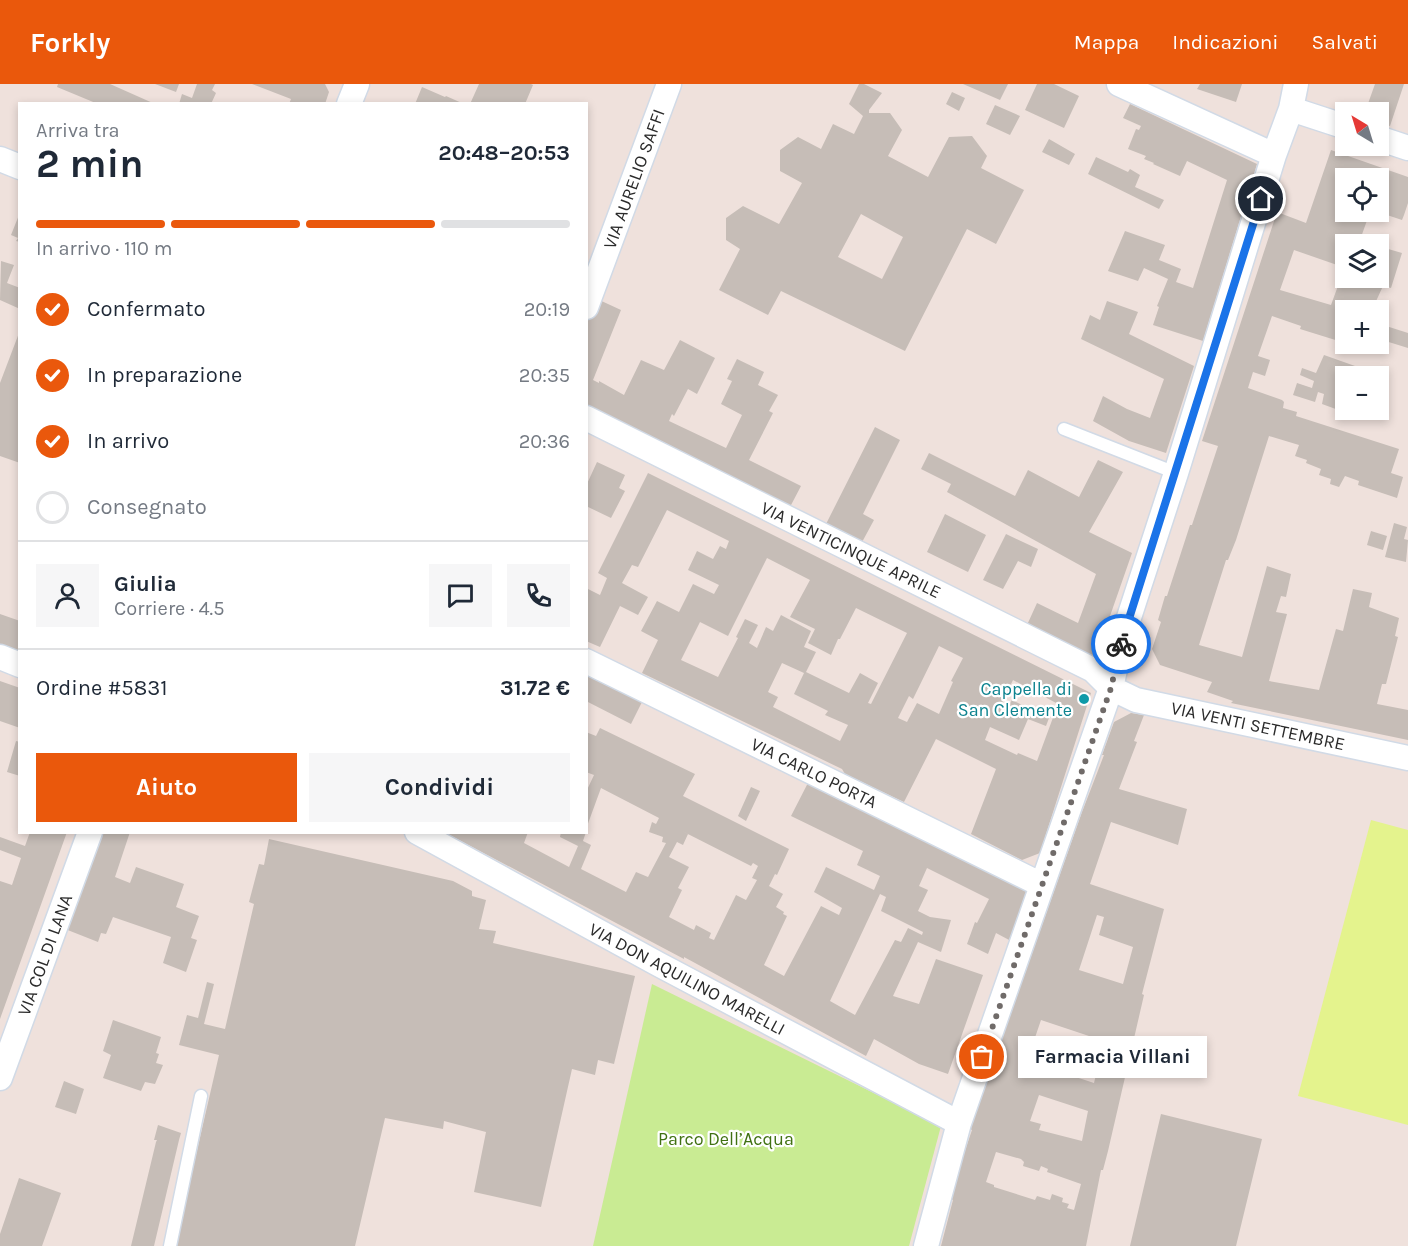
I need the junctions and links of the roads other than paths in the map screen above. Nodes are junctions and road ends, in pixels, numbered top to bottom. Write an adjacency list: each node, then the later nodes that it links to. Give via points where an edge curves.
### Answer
1 (357, 84): 5 (street)
2 (669, 84): 13 (street, VIA AURELIO SAFFI)
3 (1119, 84): 10 (street)
4 (1296, 84): 6 (street)
5 (350, 102)
6 (1291, 109): 7 (street); 10 (street)
7 (1335, 123)
8 (1389, 142): 9 (street)
9 (1408, 148)
10 (1274, 155): 16 (street)
11 (0, 159): 12 (street)
12 (18, 166)
13 (588, 302)
14 (588, 419): 20 (street, VIA VENTICINQUE APRILE, via 1093,670)
15 (1064, 429): 16 (lane)
16 (1176, 473): 20 (street, via 1121,642)
17 (0, 657): 19 (street)
18 (588, 662): 24 (street, VIA CARLO PORTA)
19 (18, 665)
20 (1111, 688): 21 (street, VIA VENTI SETTEMBRE, via 1136,700); 24 (street)
21 (1408, 758)
22 (89, 834): 25 (street, VIA COL DI LANA)
23 (421, 834): 27 (street, VIA DON AQUILINO MARELLI)
24 (1042, 885): 27 (street)
25 (0, 1078)
26 (201, 1096): 28 (lane)
27 (959, 1123): 29 (street)
28 (170, 1246)
29 (926, 1246)

